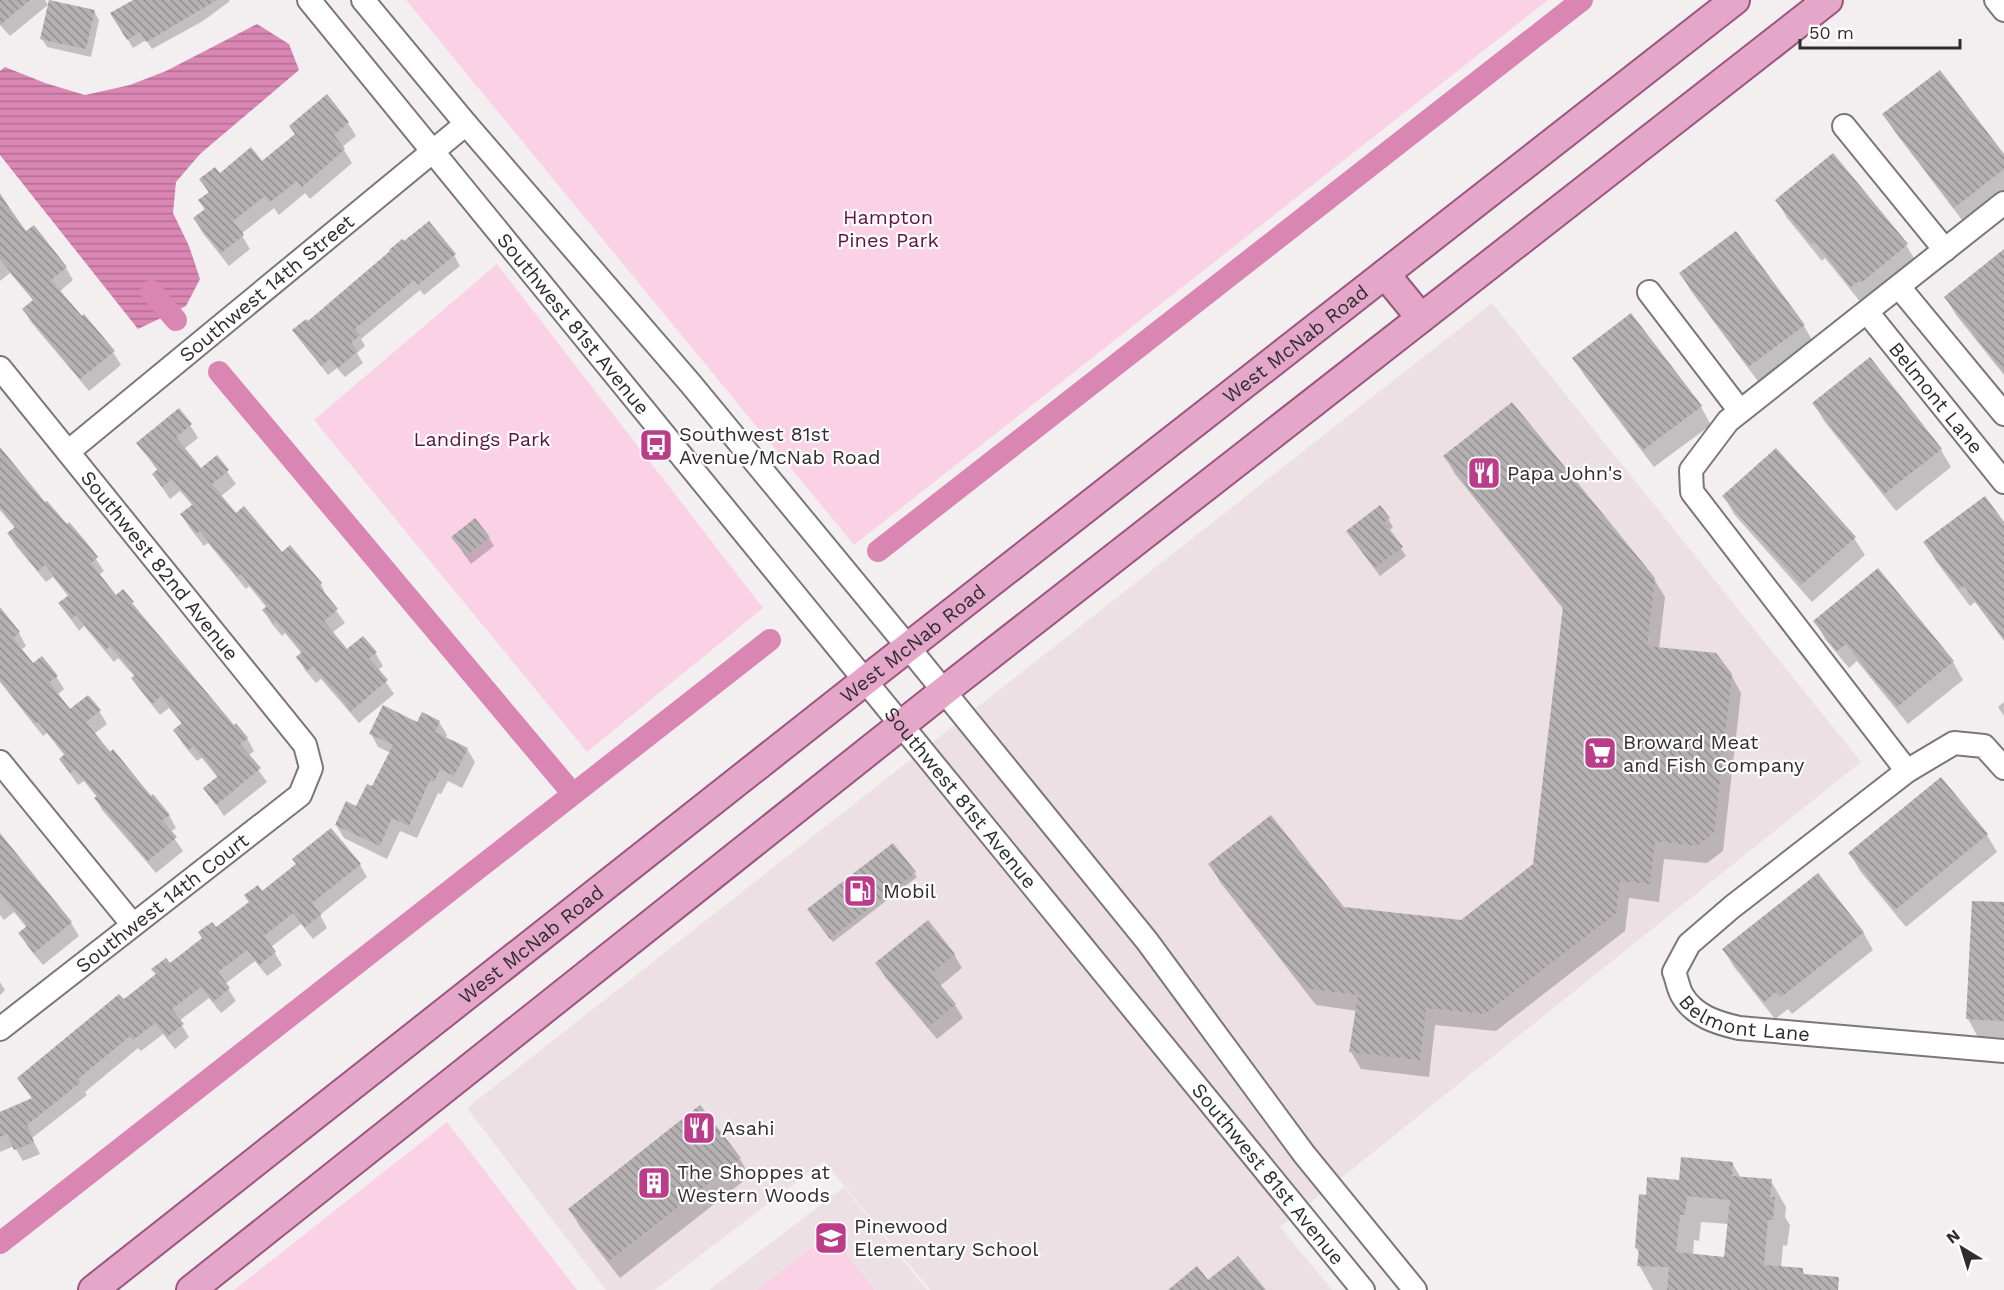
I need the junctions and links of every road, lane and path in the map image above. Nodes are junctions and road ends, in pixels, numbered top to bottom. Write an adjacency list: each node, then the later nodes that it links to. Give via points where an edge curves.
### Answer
1 (309, 0): 9 (street, Southwest 81st Avenue)
2 (363, 0): 7 (street, Southwest 81st Avenue)
3 (1735, 0): 12 (main road, West McNab Road)
4 (1828, 0): 16 (main road)
5 (1996, 0): 6 (street)
6 (2004, 10)
7 (466, 124): 9 (street, Southwest 14th Street); 22 (street, Southwest 81st Avenue, via 690,383)
8 (1844, 126): 11 (street)
9 (433, 151): 20 (street, Southwest 14th Street); 23 (street, Southwest 81st Avenue)
10 (2004, 203): 11 (street)
11 (1945, 250): 13 (street)
12 (1385, 274): 16 (main road); 22 (main road, West McNab Road)
13 (1899, 287): 15 (street); 19 (street)
14 (1649, 292): 18 (street)
15 (1867, 312): 18 (street); 21 (street, Belmont Lane)
16 (1421, 318): 24 (main road)
17 (0, 368): 20 (street, Southwest 82nd Avenue)
18 (1740, 411): 29 (street, via 1691,470 1692,492)
19 (2004, 414)
20 (69, 451): 27 (street, Southwest 82nd Avenue, via 305,745)
21 (2004, 482)
22 (908, 647): 23 (main road, West McNab Road); 24 (street, Southwest 81st Avenue)
23 (866, 680): 25 (street, Southwest 81st Avenue); 33 (main road, West McNab Road)
24 (944, 691): 25 (main road); 36 (street, Southwest 81st Avenue, via 1147,941 1304,1154)
25 (902, 724): 34 (main road); 35 (street, Southwest 81st Avenue)
26 (0, 762): 30 (street)
27 (311, 768): 30 (street, Southwest 14th Court, via 300,795)
28 (2004, 768): 29 (street, Belmont Lane, via 1984,746 1954,743)
29 (1907, 771): 32 (street, Belmont Lane, via 1689,944 1674,972 1682,995 1712,1022 1739,1028)
30 (133, 925): 31 (street, Southwest 14th Court)
31 (0, 1029)
32 (2004, 1051)
33 (93, 1290)
34 (191, 1290)
35 (1363, 1290)
36 (1415, 1290)

